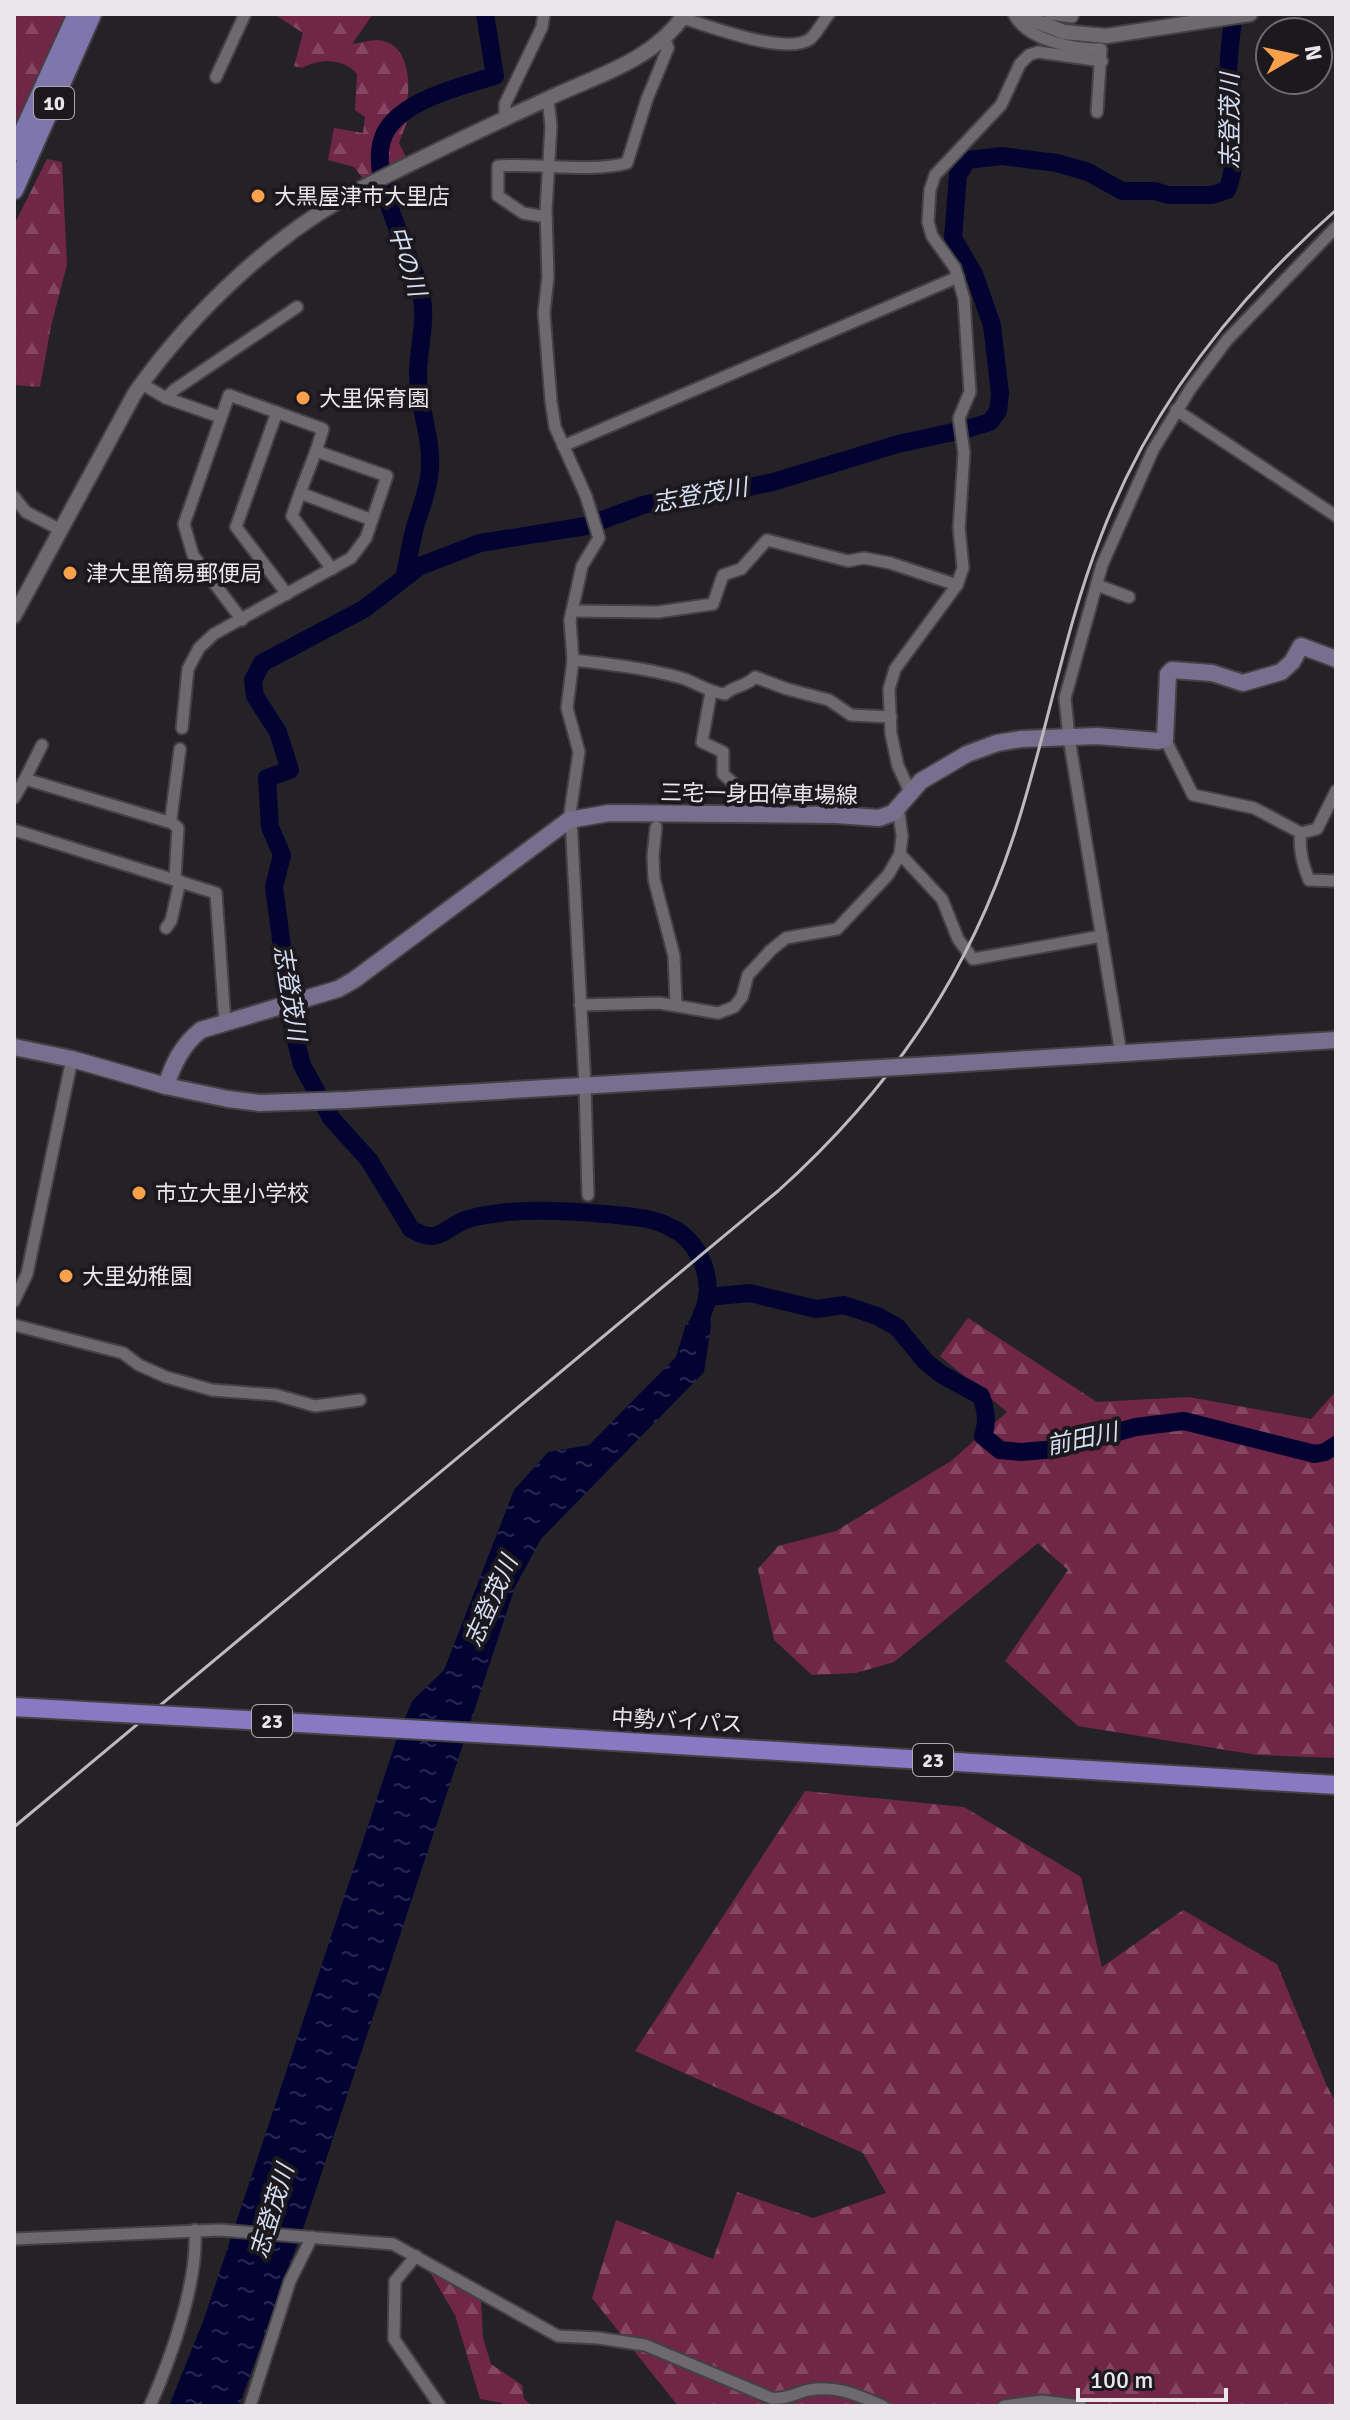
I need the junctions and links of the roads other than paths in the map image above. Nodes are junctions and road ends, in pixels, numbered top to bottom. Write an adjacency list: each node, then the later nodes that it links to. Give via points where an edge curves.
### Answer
1 (77, 14): 17 (main road, 10)
2 (92, 14): 19 (main road, 10)
3 (245, 14): 13 (street)
4 (544, 14): 16 (street, via 505,104)
5 (829, 14): 10 (street, via 809,39 792,44 771,43)
6 (1016, 14): 9 (street, via 1064,32 1097,36); 12 (street, via 1023,26 1047,39 1101,49)
7 (1050, 14): 8 (street)
8 (1073, 14)
9 (1250, 14)
10 (684, 16): 11 (street)
11 (665, 39): 14 (street, via 633,61); 18 (street, via 668,48 627,163)
12 (1102, 61): 15 (street); 22 (street, via 1029,55 1012,77 1001,105 935,175 928,201 929,229)
13 (216, 77)
14 (548, 99): 16 (street); 18 (street)
15 (1097, 112)
16 (505, 119): 24 (street, via 367,185 283,239 218,294)
17 (14, 152)
18 (549, 166): 20 (street); 20 (street, via 498,166 496,171 498,196 523,213)
19 (14, 190)
20 (546, 217): 29 (street, via 545,321 553,414)
21 (1336, 227): 26 (street, via 1227,340)
22 (958, 277): 29 (street); 37 (street, via 966,312 970,388 959,418 963,562)
23 (297, 307): 25 (street)
24 (142, 384): 25 (street); 35 (street)
25 (166, 398): 28 (street)
26 (1176, 410): 33 (street); 38 (street, via 1134,489)
27 (277, 412): 28 (street, via 229,395); 30 (street, via 323,429); 39 (street, via 236,527)
28 (220, 417): 43 (street, via 187,509 185,531 193,555)
29 (563, 446): 41 (street, via 599,543 582,566)
30 (316, 451): 31 (street); 34 (street, via 387,476)
31 (300, 493): 34 (street); 36 (street, via 292,516)
32 (14, 497): 35 (street, via 26,512)
33 (1336, 516)
34 (372, 520): 36 (street, via 362,546)
35 (61, 530): 42 (street)
36 (332, 569): 39 (street)
37 (957, 585): 41 (street, via 890,563 848,561 767,540 741,569 723,575 713,604 658,612); 47 (street, via 895,669 889,689)
38 (1097, 585): 40 (street); 49 (street, via 1065,698)
39 (287, 594): 43 (street)
40 (1129, 597)
41 (572, 611): 45 (street)
42 (14, 616)
43 (242, 620): 48 (street, via 214,634 191,660)
44 (1336, 659): 50 (main road, via 1301,646 1281,672 1243,683 1212,673 1172,670)
45 (573, 660): 46 (street, via 683,678); 59 (street, via 567,708 579,752)
46 (711, 692): 47 (street, via 725,694 755,677 829,700 851,715); 58 (street, via 702,742 723,752 723,774 742,791)
47 (891, 717): 55 (street, via 898,766)
48 (182, 728)
49 (1069, 738): 50 (main road); 55 (main road, via 985,746); 68 (street)
50 (1165, 739): 63 (street, via 1193,795 1254,808)
51 (42, 745): 53 (street)
52 (180, 749): 60 (street)
53 (25, 779): 56 (street); 60 (street)
54 (1336, 791): 63 (street, via 1317,829)
55 (910, 792): 57 (main road)
56 (14, 798)
57 (898, 806): 58 (main road, 三宅一身田停車場線, via 886,817 872,819); 64 (street)
58 (739, 815): 59 (main road, 三宅一身田停車場線, via 609,813)
59 (570, 820): 70 (street); 71 (main road, 三宅一身田停車場線, via 362,975 338,989)
60 (172, 823): 65 (street, via 178,828)
61 (656, 827): 69 (street, via 654,879 674,956)
62 (14, 830): 65 (street)
63 (1301, 833): 66 (street, via 1309,880)
64 (900, 854): 68 (street, via 942,899 958,939 973,959); 69 (street, via 888,875 837,929 786,938 762,958 734,1007 711,1012)
65 (177, 880): 67 (street); 71 (street, via 216,893)
66 (1336, 881)
67 (166, 928)
68 (1102, 936): 74 (street)
69 (676, 1004): 70 (street)
70 (580, 1005): 76 (street)
71 (225, 1023): 77 (main road, 三宅一身田停車場線, via 192,1038)
72 (1336, 1040): 74 (main road)
73 (14, 1047): 75 (main road)
74 (1121, 1054): 76 (main road, bridge)
75 (72, 1059): 77 (main road); 79 (street, via 27,1274)
76 (585, 1085): 77 (main road, via 292,1103 228,1099); 78 (street)
77 (166, 1086)
78 (588, 1195)
79 (14, 1301)
80 (14, 1325): 81 (street, via 123,1353 166,1377 212,1390 276,1395 315,1406)
81 (360, 1400)
82 (14, 1707): 83 (highway, 中勢バイパス / 23, bridge)
83 (1336, 1785)
84 (195, 2230): 85 (street); 86 (street); 88 (street, via 193,2266 179,2323)
85 (309, 2237): 87 (street, via 393,2244); 89 (street)
86 (14, 2239)
87 (416, 2256): 90 (street, via 395,2281 394,2339); 91 (street, via 558,2336 645,2345 771,2398 830,2388)
88 (150, 2406)
89 (250, 2406)
90 (440, 2406)
91 (883, 2406)
92 (1004, 2406): 93 (street, via 1042,2401)
93 (1081, 2406)

